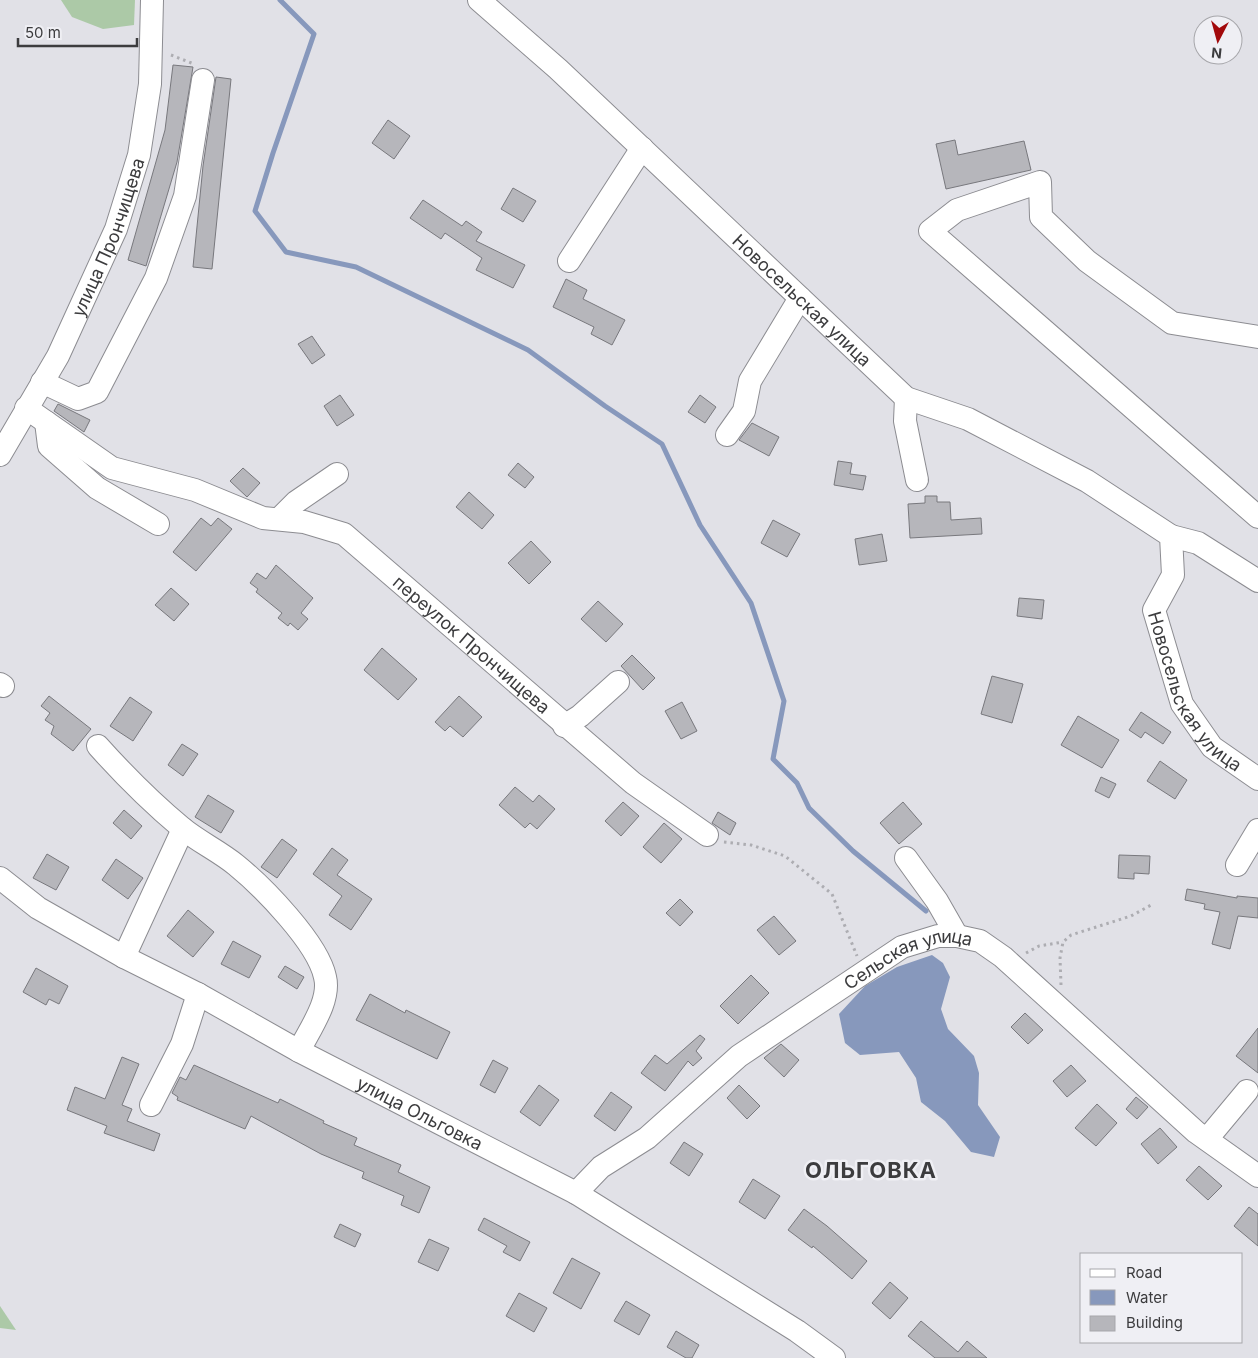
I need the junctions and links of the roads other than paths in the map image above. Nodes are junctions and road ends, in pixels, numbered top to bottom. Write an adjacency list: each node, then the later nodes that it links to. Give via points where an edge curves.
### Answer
1 (152, 0): 8 (street, улица Прончищева, via 150,84 139,155 116,229 58,356)
2 (479, 0): 4 (street, Новосельская улица)
3 (203, 80): 8 (street, via 185,196 156,278 97,392 78,399)
4 (642, 148): 5 (street); 6 (street, Новосельская улица)
5 (569, 261)
6 (800, 298): 9 (street, Новосельская улица); 12 (street, via 750,381 744,411)
7 (1258, 336): 16 (street, via 1172,323 1087,261 1041,217 1040,182 957,210 930,232)
8 (42, 382): 10 (street, улица Прончищева)
9 (906, 398): 15 (street, via 905,421); 19 (street, Новосельская улица, via 977,424 1087,481)
10 (26, 408): 11 (street, переулок Прончищева); 13 (street, улица Прончищева)
11 (46, 422): 17 (street, переулок Прончищева, via 112,468 195,490 263,518); 18 (street, via 49,446 97,488)
12 (727, 435)
13 (0, 455)
14 (337, 474): 17 (street, via 296,502)
15 (917, 480)
16 (1258, 517)
17 (279, 520): 22 (street, переулок Прончищева, via 304,522 344,534)
18 (158, 524)
19 (1171, 536): 20 (street, Новосельская улица, via 1198,543); 24 (street, Новосельская улица, via 1174,575 1154,610 1182,704 1212,747)
20 (1258, 581)
21 (618, 682): 22 (street)
22 (564, 726): 27 (street, переулок Прончищева, via 633,783)
23 (98, 746): 25 (street)
24 (1258, 780)
25 (183, 829): 32 (street); 34 (street, via 236,865 277,904 311,947 326,978 324,1001)
26 (1258, 830): 29 (street)
27 (707, 835)
28 (906, 858): 31 (street)
29 (1237, 865)
30 (0, 878): 32 (street, улица Ольговка, via 38,908)
31 (958, 936): 37 (street, Сельская улица, via 980,941 1002,957); 39 (street, Сельская улица, via 938,936 902,947 820,1000 739,1056 647,1138 601,1168)
32 (124, 957): 33 (street, улица Ольговка)
33 (198, 994): 34 (street, улица Ольговка); 36 (street, via 182,1044)
34 (299, 1051): 39 (street, улица Ольговка)
35 (1247, 1092): 37 (street)
36 (151, 1104)
37 (1206, 1139): 38 (street, Сельская улица)
38 (1258, 1176)
39 (576, 1193): 40 (street, улица Ольговка, via 797,1331)
40 (834, 1358)

